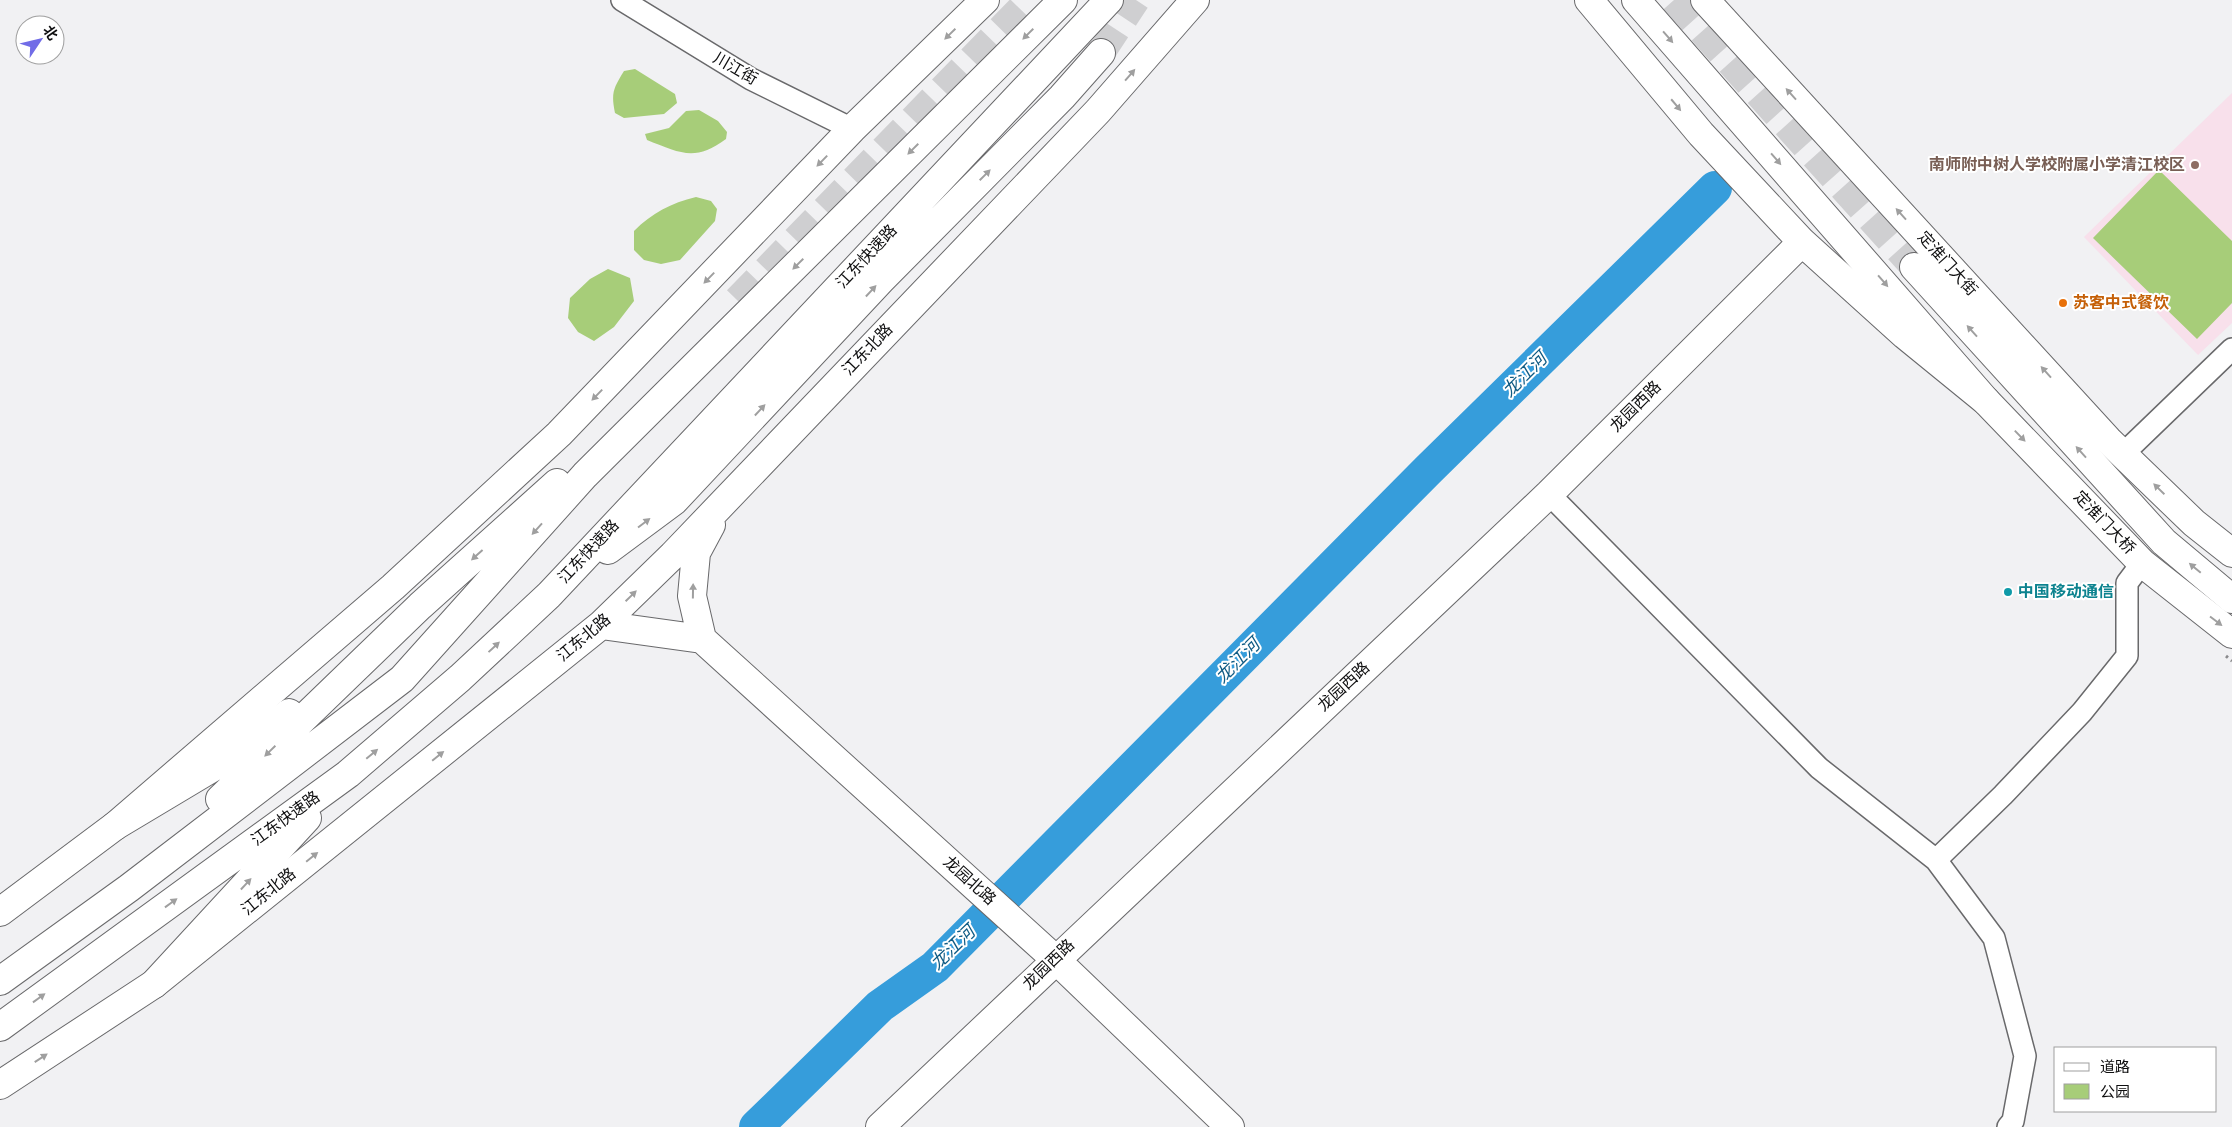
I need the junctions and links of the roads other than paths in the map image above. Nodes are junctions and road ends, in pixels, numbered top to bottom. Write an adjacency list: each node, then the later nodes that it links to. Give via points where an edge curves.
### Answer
1 (622, 0): 10 (street, 川江街, via 751,79)
2 (985, 0): 10 (main road, one-way to 10)
3 (1063, 0): 30 (main road, one-way to 30, via 585,475 402,679)
4 (1109, 0): 21 (main road, 江东快速路)
5 (1195, 0): 18 (main road, 江东北路, one-way to 5, via 1098,111)
6 (1589, 0): 11 (main road, one-way to 11, via 1701,134)
7 (1636, 0): 15 (main road, one-way to 15)
8 (1705, 0): 16 (main road, 定淮门大街, one-way to 8)
9 (1101, 53): 21 (main road, one-way to 9, via 674,501 882,280 1062,98)
10 (852, 129): 28 (main road, one-way to 28, via 559,434 393,587)
11 (1802, 242): 15 (main road, via 1905,335); 17 (main road, 龙园西路)
12 (1914, 267): 22 (main road, one-way to 12, via 2164,542)
13 (737, 300): 23 (main road, one-way to 23, via 544,495)
14 (2232, 349): 16 (street)
15 (1986, 401): 20 (main road, 定淮门大桥, one-way to 20)
16 (2123, 454): 19 (main road, 定淮门大街, one-way to 16, via 2194,523)
17 (1549, 494): 29 (street, via 1819,768); 32 (main road, 龙园西路)
18 (724, 499): 24 (main road, 江东北路, one-way to 18, via 673,555); 26 (main road, one-way to 18, via 692,596 696,553)
19 (2232, 553)
20 (2142, 563): 25 (main road, 定淮门大桥, one-way to 25); 29 (street, via 2127,583 2127,656 2082,712 2004,795)
21 (549, 594): 27 (main road, 江东快速路, one-way to 21, via 460,678)
22 (2232, 599)
23 (420, 606): 28 (main road, via 232,756); 30 (main road, one-way to 30)
24 (601, 625): 26 (main road); 34 (main road, 江东北路, one-way to 24)
25 (2232, 634)
26 (702, 639): 32 (main road, 龙园北路)
27 (348, 774): 34 (main road, one-way to 27); 35 (main road, 江东快速路, one-way to 27)
28 (115, 826): 31 (main road)
29 (1936, 860): 39 (street, via 1994,938 2024,1056 2013,1121)
30 (129, 888): 33 (main road)
31 (0, 912)
32 (1055, 959): 37 (main road, 龙园西路); 38 (main road, 龙园北路)
33 (0, 981)
34 (154, 984): 36 (main road, 江东北路, one-way to 34)
35 (0, 1027)
36 (0, 1085)
37 (880, 1127)
38 (1230, 1127)
39 (2008, 1127)

